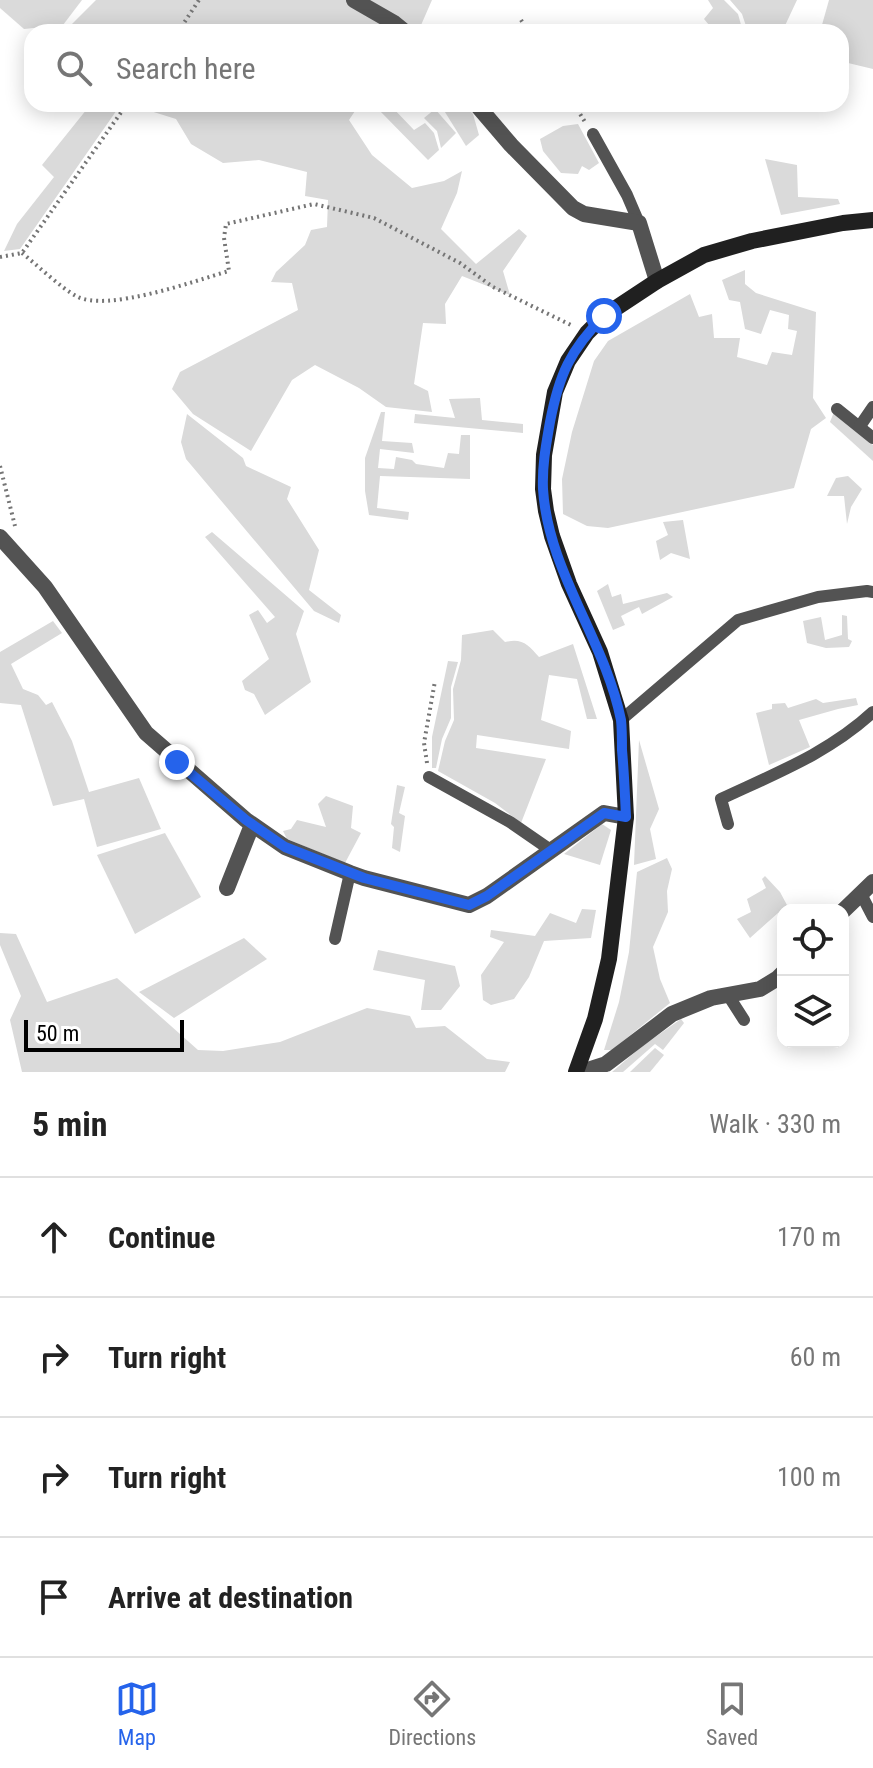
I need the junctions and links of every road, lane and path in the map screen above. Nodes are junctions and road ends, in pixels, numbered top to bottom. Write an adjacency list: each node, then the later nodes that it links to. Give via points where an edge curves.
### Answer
1 (199, 0): 4 (path)
2 (354, 0): 5 (street)
3 (521, 20): 6 (path)
4 (183, 24)
5 (395, 24)
6 (524, 24)
7 (121, 112): 12 (path)
8 (483, 112): 11 (street, via 573,208)
9 (593, 134): 11 (lane)
10 (873, 220): 14 (street, via 752,241 704,255)
11 (639, 223): 14 (street)
12 (22, 253): 13 (path); 15 (path, via 77,297 124,300 229,271 226,224 314,204 374,218 460,263 493,287)
13 (0, 257)
14 (657, 281): 15 (street)
15 (587, 333): 26 (street, via 555,392 543,489 552,536 600,652)
16 (873, 407): 18 (lane)
17 (837, 409): 18 (lane)
18 (860, 426): 19 (lane)
19 (873, 438)
20 (0, 466): 22 (path)
21 (0, 537): 22 (street)
22 (24, 562): 30 (street, via 146,733)
23 (873, 592): 26 (lane, via 818,597 738,620)
24 (435, 681): 27 (path, via 424,743)
25 (873, 712): 29 (lane, via 825,750 721,799)
26 (621, 720): 28 (street)
27 (429, 777): 31 (lane)
28 (626, 817): 31 (street, via 604,813); 41 (street, via 609,959)
29 (728, 824)
30 (252, 825): 32 (street, via 285,847); 33 (street)
31 (552, 851): 32 (street, via 469,905)
32 (350, 873): 37 (lane)
33 (227, 888)
34 (867, 888): 35 (street); 36 (lane)
35 (849, 905)
36 (873, 917)
37 (335, 939)
38 (780, 976): 39 (street, via 760,989)
39 (728, 995): 40 (lane); 41 (street, via 672,1014 606,1064)
40 (744, 1020)
41 (578, 1072)

